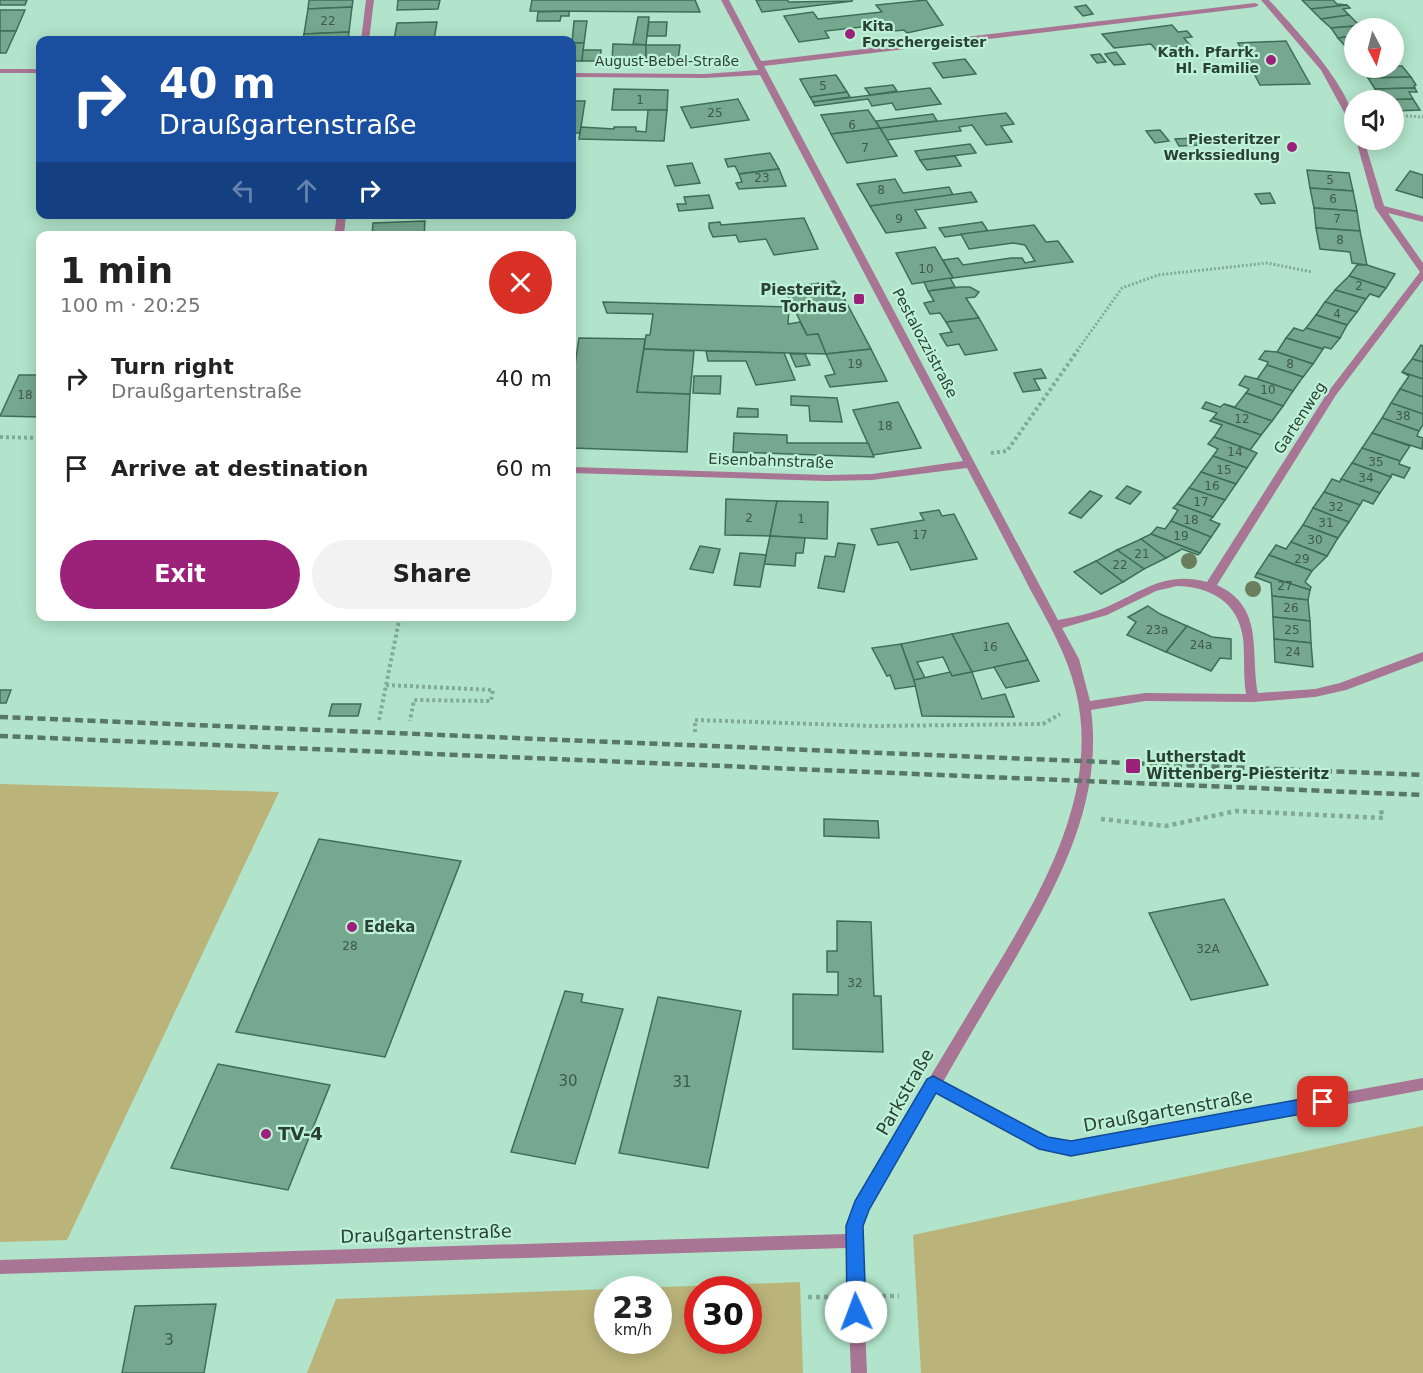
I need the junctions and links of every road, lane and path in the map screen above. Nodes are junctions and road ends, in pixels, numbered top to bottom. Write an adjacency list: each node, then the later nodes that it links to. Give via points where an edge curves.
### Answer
1 (370, 0): 5 (street)
2 (725, 0): 6 (street, Pestalozzistraße)
3 (1265, 0): 10 (street, via 1325,69)
4 (1255, 5): 6 (street, August-Bebel-Straße)
5 (366, 36)
6 (761, 68): 9 (street, August-Bebel-Straße, via 705,76); 20 (street, Pestalozzistraße)
7 (0, 71): 8 (street)
8 (36, 71)
9 (576, 75)
10 (1344, 104)
11 (1404, 116): 12 (path)
12 (1423, 117)
13 (1363, 150): 14 (street)
14 (1380, 208): 15 (street); 17 (street)
15 (1423, 219)
16 (1312, 272): 20 (path, via 1267,263 1158,275 1122,288 1007,451)
17 (1423, 272): 22 (street, Gartenweg, via 1332,394)
18 (0, 437): 19 (path)
19 (36, 438)
20 (968, 460): 21 (street, Eisenbahnstraße, via 872,477); 24 (street, Pestalozzistraße)
21 (576, 470)
22 (1211, 585): 24 (street, via 1164,584 1084,620); 27 (street, via 1242,613 1248,630 1248,677)
23 (399, 621): 26 (path)
24 (1056, 625): 28 (street, Pestalozzistraße, via 1073,658)
25 (1423, 656): 27 (street, via 1341,687 1305,695)
26 (386, 685): 29 (path); 30 (path, via 493,690 491,701 414,700)
27 (1253, 698): 28 (street, via 1158,696)
28 (1086, 706): 31 (path, via 1042,724 874,726 695,720); 33 (street, Pestalozzistraße, via 1088,762)
29 (379, 720)
30 (410, 721)
31 (695, 732)
32 (1380, 807): 33 (path, via 1383,818 1236,811 1166,826)
33 (1076, 816): 34 (street, Pestalozzistraße)
34 (1064, 850): 35 (street, Parkstraße, via 1034,914)
35 (933, 1084): 36 (street, Draußgartenstraße, via 1045,1143 1071,1149); 37 (street, Parkstraße, via 861,1207)
36 (1423, 1084)
37 (853, 1241): 38 (street, Draußgartenstraße); 39 (street, Parkstraße)
38 (0, 1267)
39 (859, 1373)

